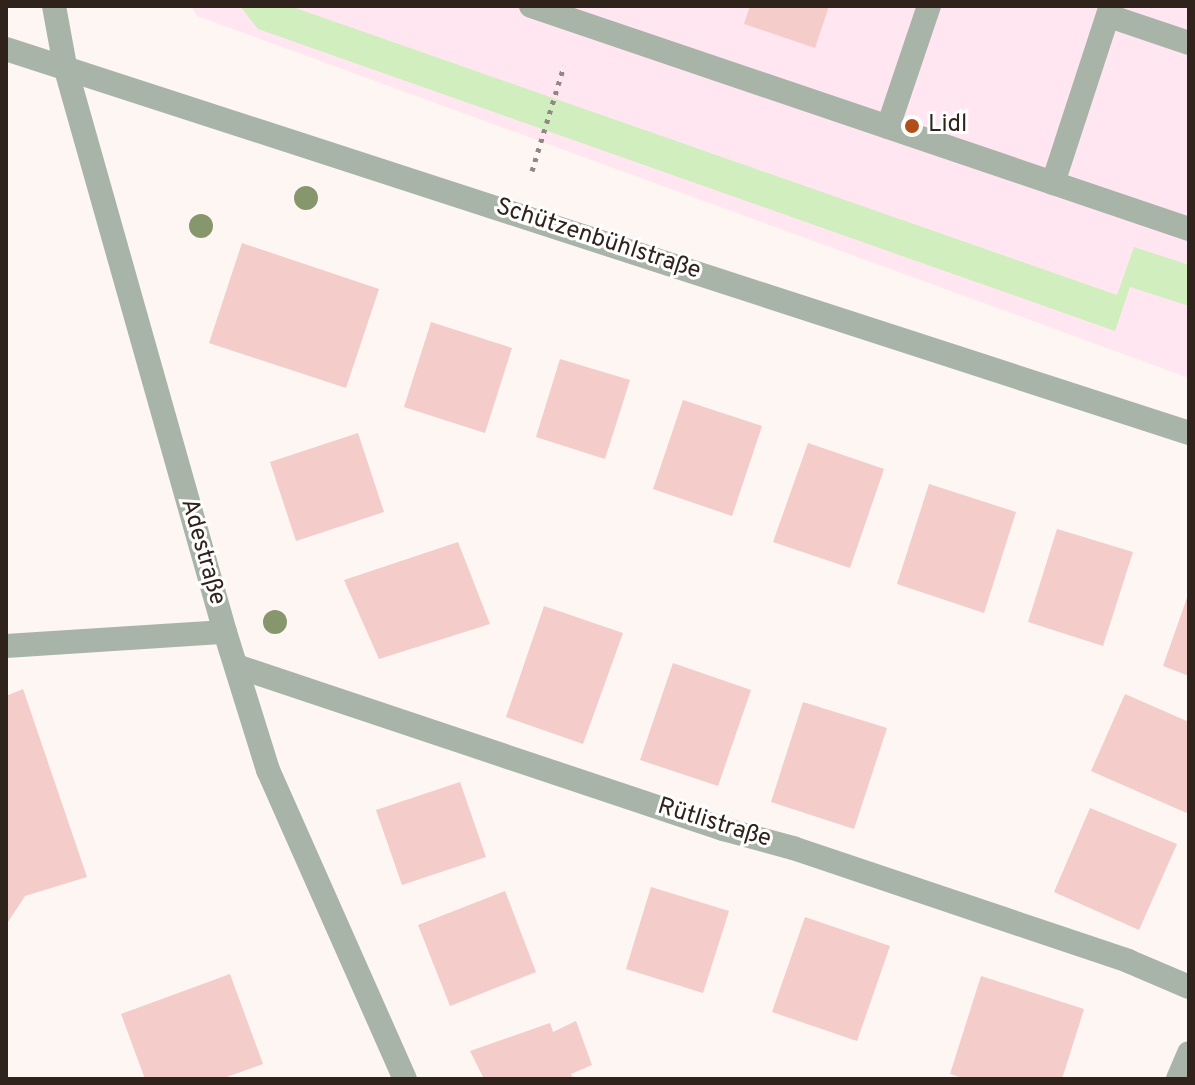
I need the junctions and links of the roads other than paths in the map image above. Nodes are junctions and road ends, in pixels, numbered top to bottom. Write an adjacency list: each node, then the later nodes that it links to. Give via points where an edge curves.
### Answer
1 (54, 6): 8 (street, Adestraße)
2 (531, 6): 5 (street)
3 (929, 6): 9 (street)
4 (1110, 11): 6 (street); 10 (street)
5 (572, 15): 9 (street)
6 (1189, 43)
7 (6, 49): 8 (street, Schützenbühlstraße)
8 (65, 66): 12 (street, Schützenbühlstraße); 13 (street, Adestraße)
9 (888, 127): 10 (street)
10 (1053, 183): 11 (street)
11 (1189, 229)
12 (1189, 433)
13 (225, 632): 14 (street); 15 (street, Adestraße)
14 (6, 646)
15 (236, 666): 16 (street, Rütlistraße, via 1128,961); 18 (street, Adestraße, via 268,770)
16 (1189, 987)
17 (1189, 1053): 19 (street)
18 (405, 1079)
19 (1178, 1079)

